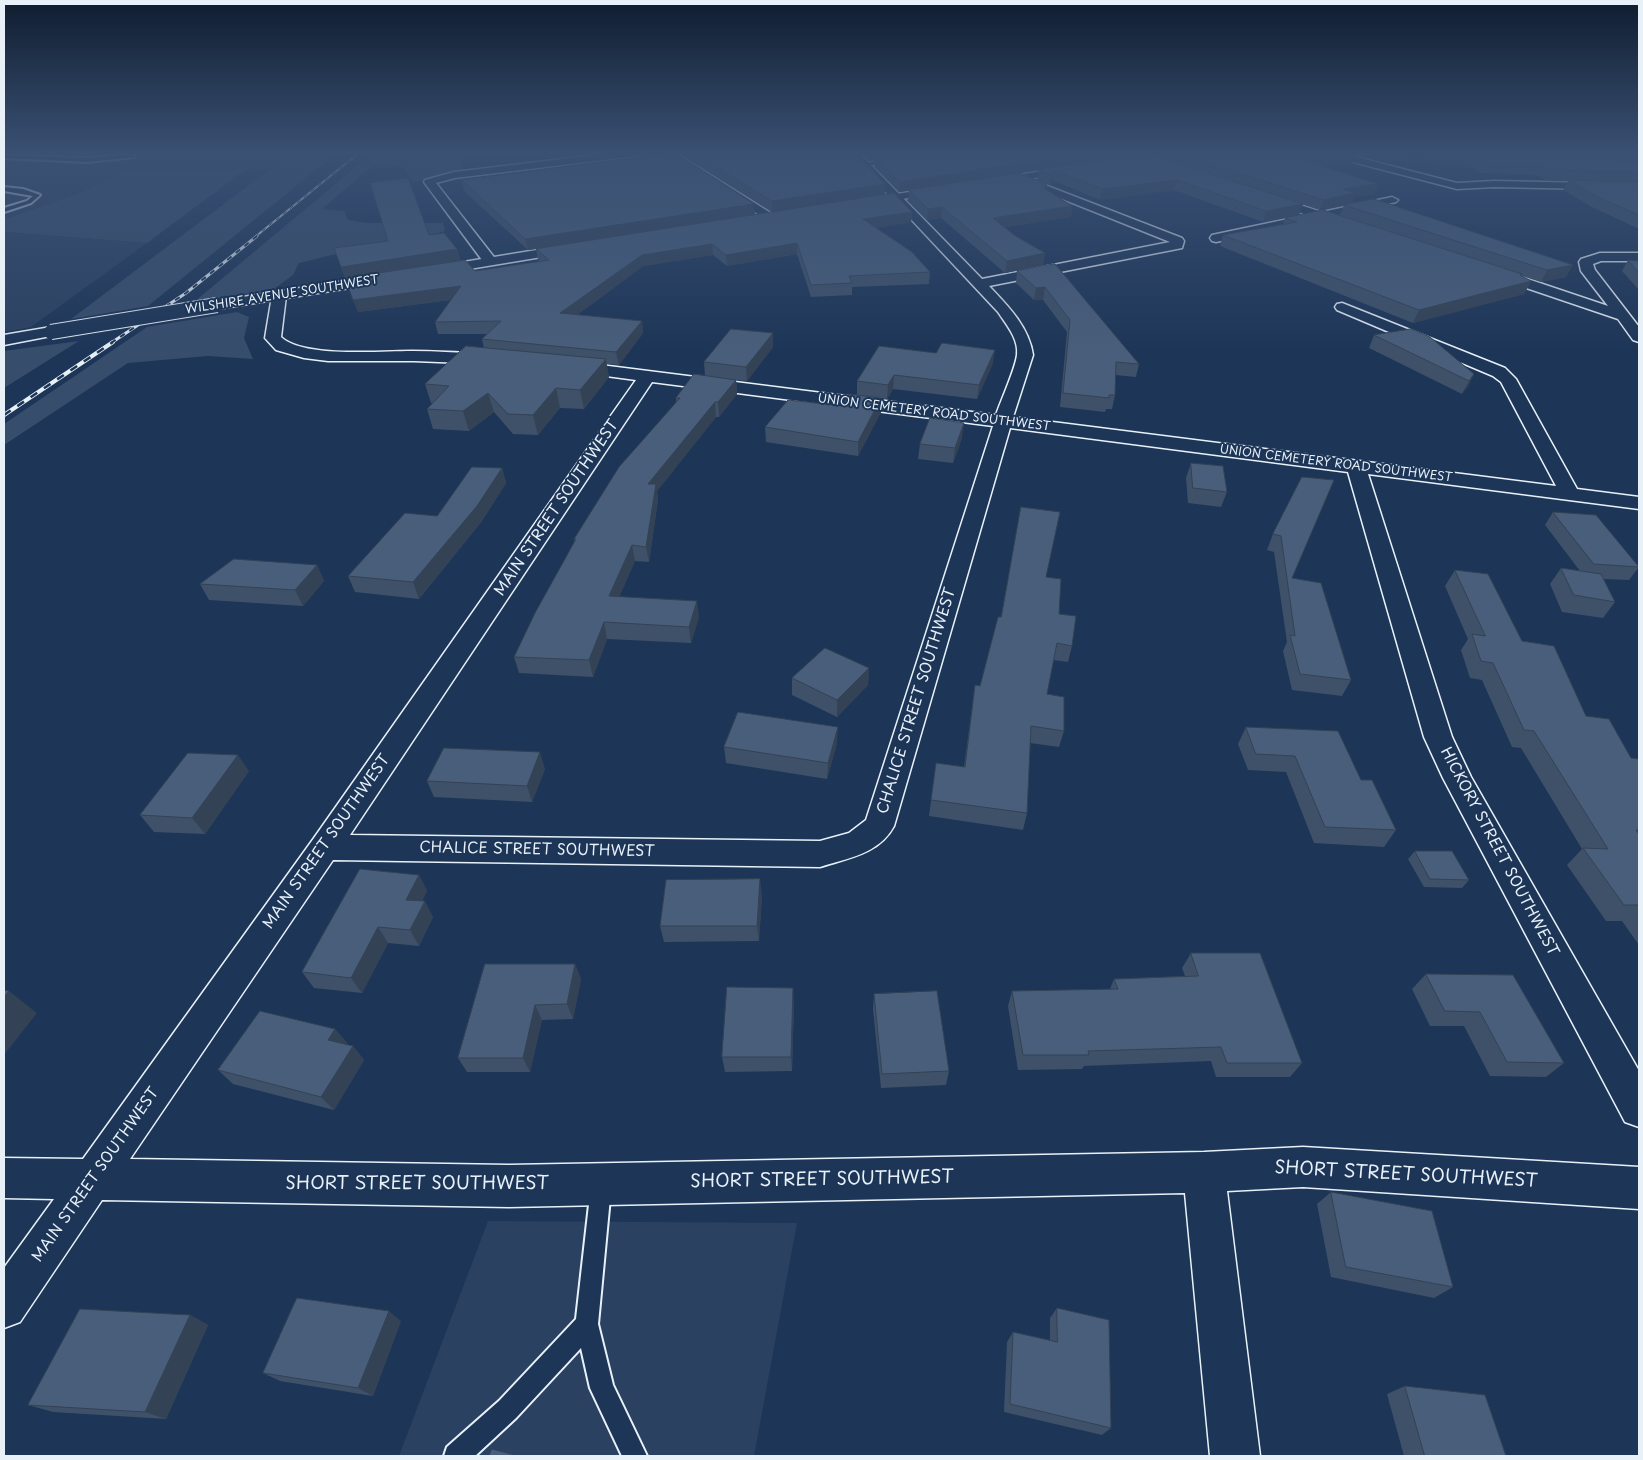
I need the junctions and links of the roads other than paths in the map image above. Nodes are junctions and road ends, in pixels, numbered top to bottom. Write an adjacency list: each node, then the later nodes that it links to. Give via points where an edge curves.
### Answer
1 (458, 220): 10 (street)
2 (917, 220): 14 (street, CHALICE STREET SOUTHWEST)
3 (1126, 220): 14 (street, via 1178,241 1177,245)
4 (1301, 220): 7 (street)
5 (1334, 220): 6 (street)
6 (1359, 228)
7 (1216, 238)
8 (587, 246): 10 (street)
9 (1639, 257): 17 (street, via 1600,257 1586,262 1588,271)
10 (490, 261): 12 (street)
11 (1481, 268): 17 (street)
12 (423, 272)
13 (394, 277): 15 (street, WILSHIRE AVENUE SOUTHWEST)
14 (978, 284): 22 (street, CHALICE STREET SOUTHWEST, via 1021,333 1024,346 1025,355)
15 (278, 296): 18 (street, WILSHIRE AVENUE SOUTHWEST, bridge); 19 (street, via 273,338 282,347 328,356)
16 (1342, 308): 24 (street, via 1459,354 1508,379)
17 (1632, 326)
18 (4, 340)
19 (507, 361)
20 (554, 365): 21 (street, UNION CEMETERY ROAD SOUTHWEST)
21 (647, 376): 22 (street, UNION CEMETERY ROAD SOUTHWEST); 26 (street, MAIN STREET SOUTHWEST)
22 (1004, 422): 23 (street, UNION CEMETERY ROAD SOUTHWEST); 26 (street, CHALICE STREET SOUTHWEST, via 986,470 879,826 859,843 820,854)
23 (1356, 467): 24 (street, UNION CEMETERY ROAD SOUTHWEST); 27 (street, HICKORY STREET SOUTHWEST, via 1438,738)
24 (1570, 494): 25 (street, UNION CEMETERY ROAD SOUTHWEST)
25 (1639, 503)
26 (325, 847): 30 (street, MAIN STREET SOUTHWEST)
27 (1639, 1108)
28 (1204, 1172): 31 (street, SHORT STREET SOUTHWEST); 32 (street, SHORT STREET SOUTHWEST, via 1303,1167); 37 (street)
29 (4, 1178): 30 (street, SHORT STREET SOUTHWEST)
30 (93, 1180): 31 (street, SHORT STREET SOUTHWEST, via 509,1186); 33 (street, MAIN STREET SOUTHWEST)
31 (602, 1184): 34 (lane)
32 (1639, 1188)
33 (4, 1306)
34 (586, 1324): 35 (lane, via 532,1386); 36 (lane, via 602,1388)
35 (456, 1456)
36 (635, 1456)
37 (1235, 1456)

